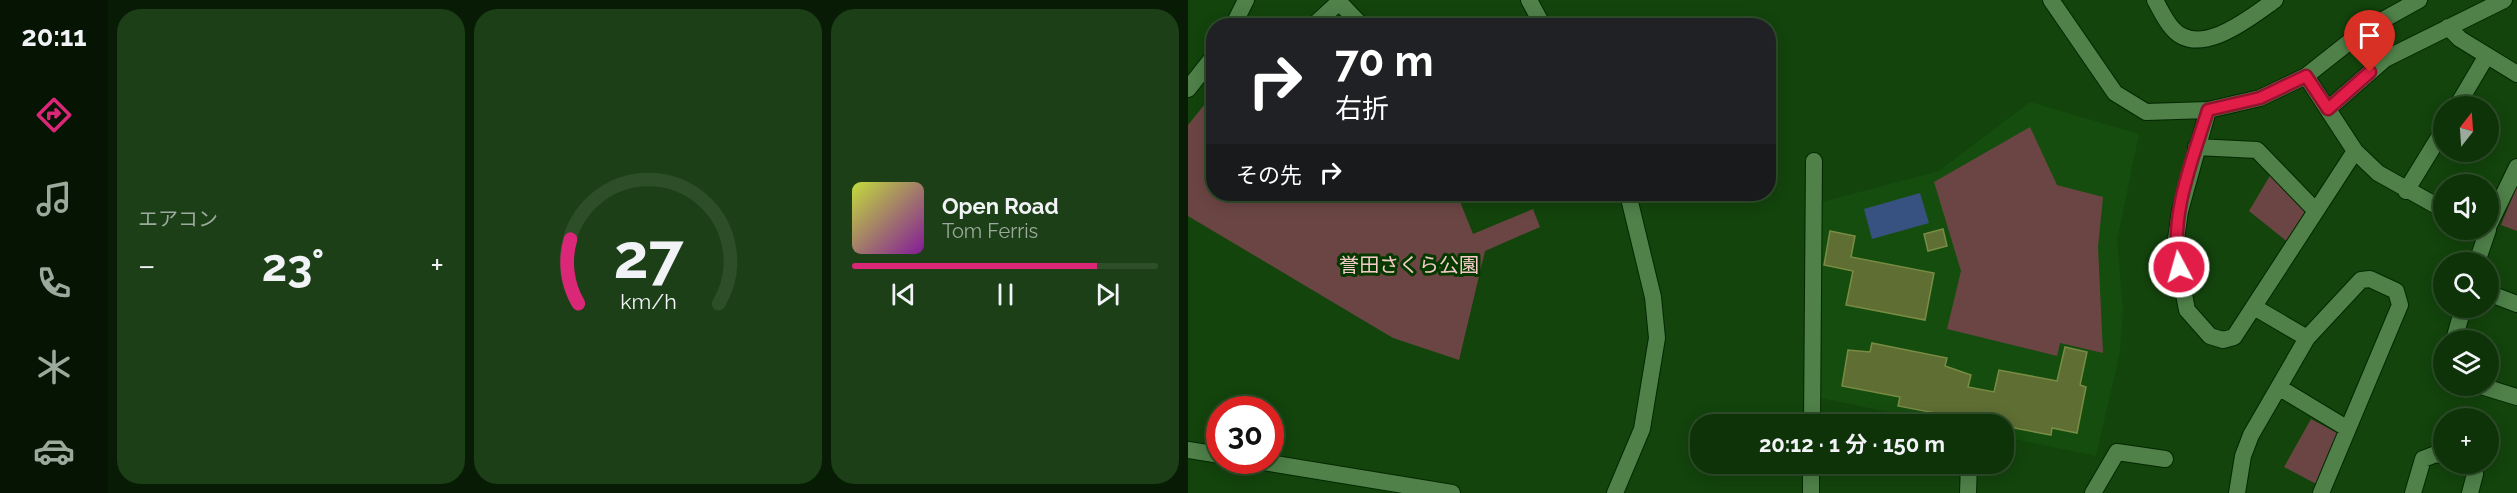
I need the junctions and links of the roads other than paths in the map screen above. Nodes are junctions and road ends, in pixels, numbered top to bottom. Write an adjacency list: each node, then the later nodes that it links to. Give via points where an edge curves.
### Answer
1 (1246, 0): 8 (street)
2 (1529, 0): 11 (street)
3 (2052, 0): 20 (street, via 2115,93 2146,112)
4 (2155, 0): 7 (street, via 2172,29 2190,40 2220,36)
5 (2420, 0): 16 (street, via 2363,32)
6 (2504, 0): 12 (street)
7 (2266, 3)
8 (1237, 18)
9 (1322, 18): 10 (street, via 1339,2)
10 (1354, 18)
11 (1539, 18)
12 (2448, 27): 13 (street); 19 (street, via 2385,59)
13 (2486, 57): 15 (street); 18 (street)
14 (1206, 66): 17 (street)
15 (2517, 74)
16 (2306, 76): 19 (street); 20 (street, via 2260,98)
17 (1188, 89)
18 (2463, 96)
19 (2328, 109): 23 (street)
20 (2208, 110): 21 (street)
21 (2196, 147): 30 (street, via 2257,150); 33 (street, via 2175,246 2187,310 2210,336 2223,340 2234,337)
22 (2433, 147): 26 (street)
23 (2355, 151): 26 (street, via 2378,173); 30 (street)
24 (1814, 161): 38 (street)
25 (2517, 167): 29 (street)
26 (2406, 191): 28 (street)
27 (1630, 201): 49 (street, via 1653,297 1657,338 1642,429)
28 (2433, 204)
29 (2499, 204)
30 (2316, 211): 33 (street)
31 (2499, 297): 32 (street)
32 (2517, 304)
33 (2254, 307): 34 (street)
34 (2307, 338): 35 (street); 39 (street, via 2361,280 2370,279 2396,291 2400,305)
35 (2280, 388): 39 (street); 53 (street, via 2251,435)
36 (2499, 392): 37 (street)
37 (2517, 397)
38 (1812, 414)
39 (2348, 429): 54 (street)
40 (1188, 450): 41 (street)
41 (1206, 453)
42 (2433, 455): 55 (street, via 2423,459)
43 (2165, 459): 52 (street, via 2117,452)
44 (1284, 465): 48 (street)
45 (1812, 474): 50 (street)
46 (1969, 474): 51 (street)
47 (2475, 474): 56 (street)
48 (1452, 493)
49 (1615, 493)
50 (1811, 493)
51 (1968, 493)
52 (2093, 493)
53 (2237, 493)
54 (2321, 493)
55 (2413, 493)
56 (2470, 493)

